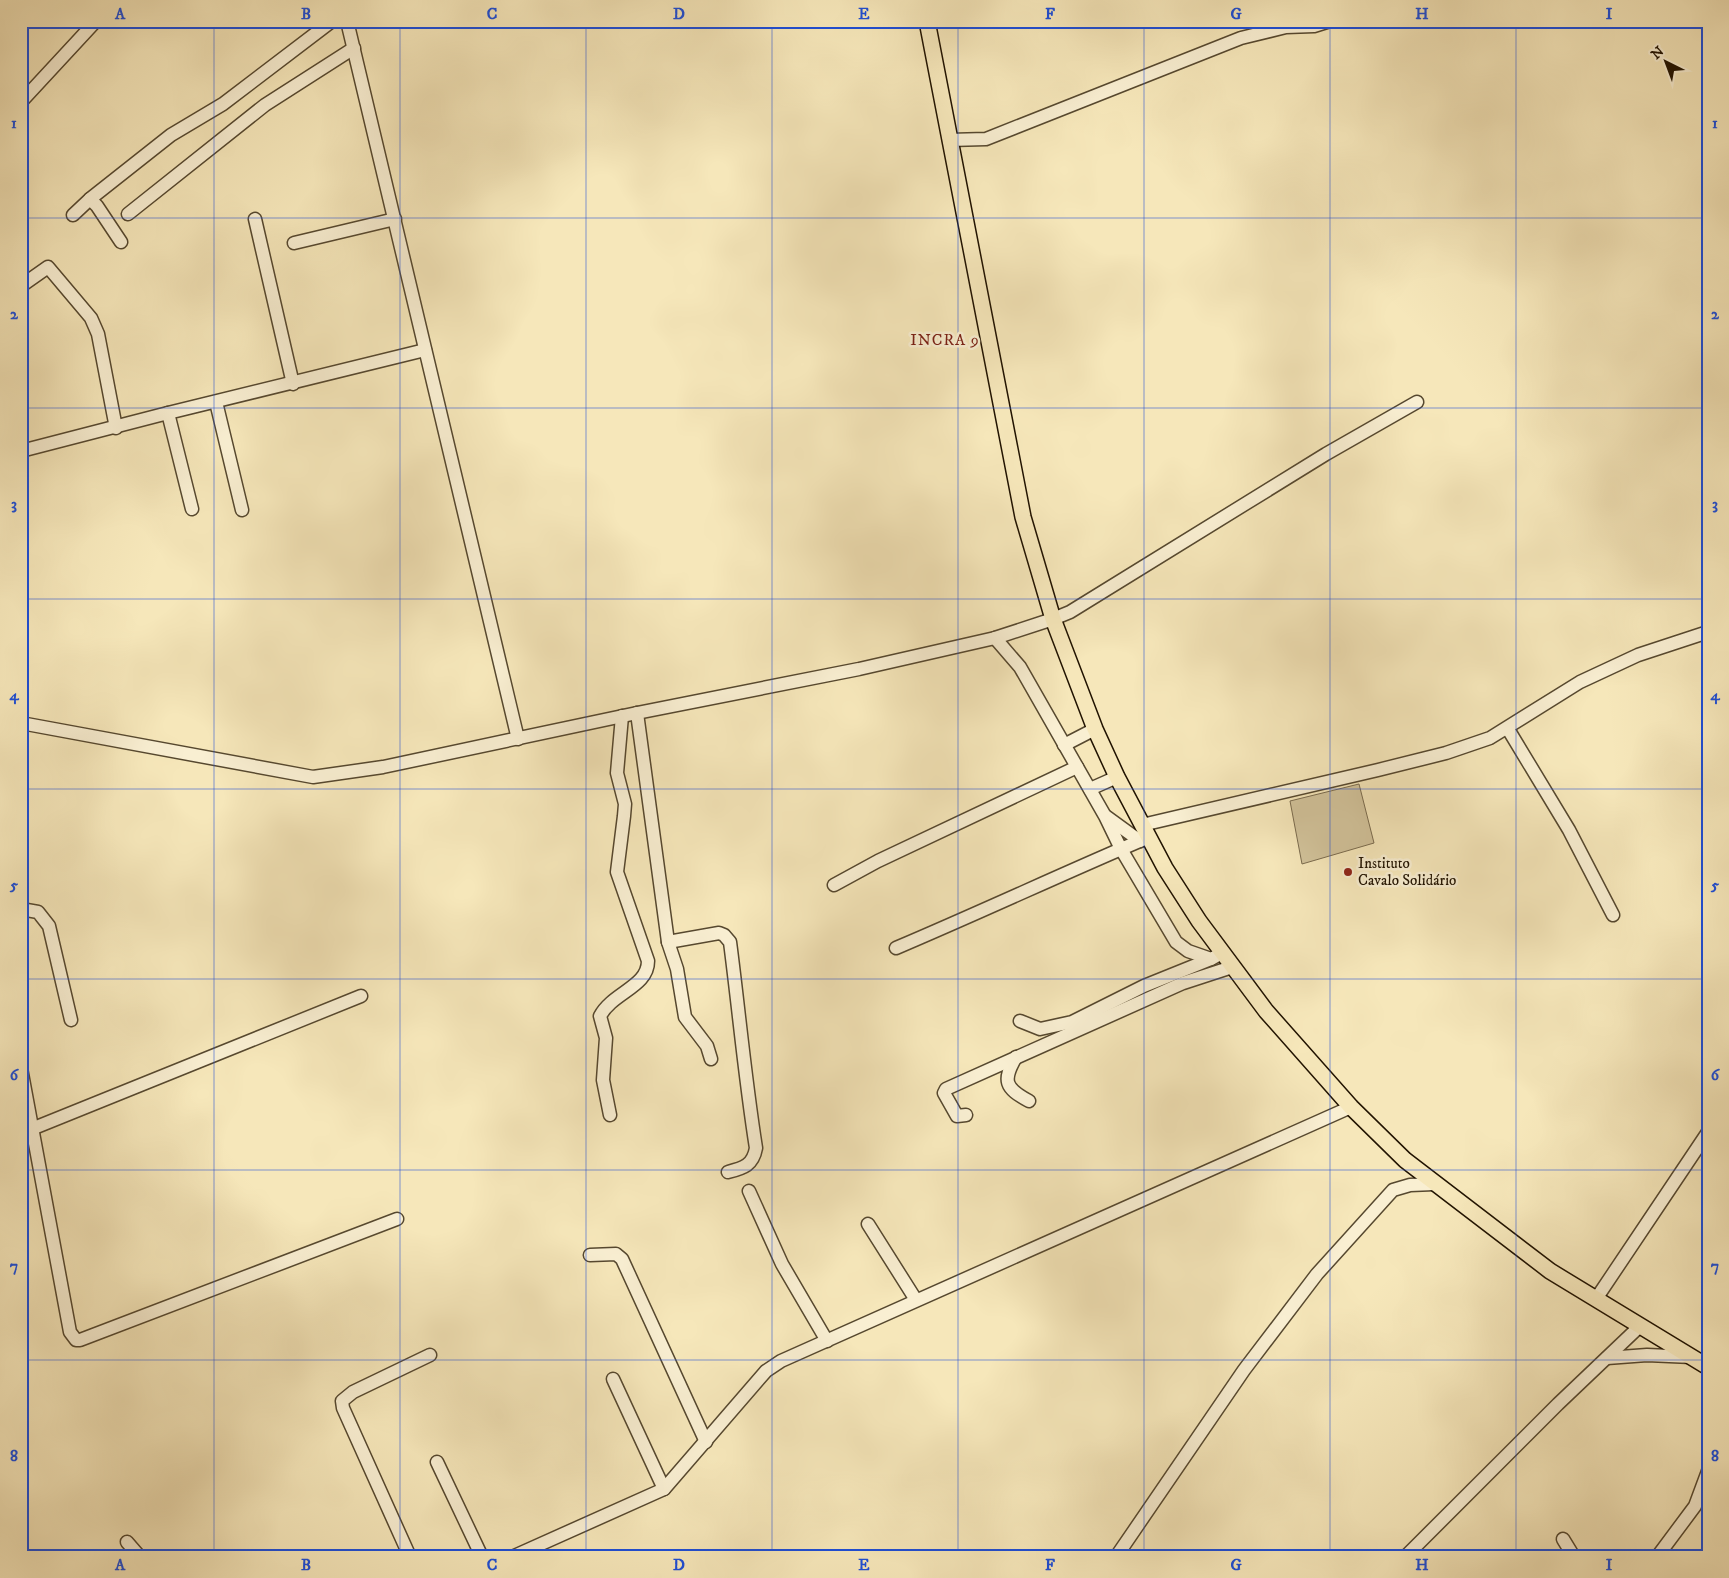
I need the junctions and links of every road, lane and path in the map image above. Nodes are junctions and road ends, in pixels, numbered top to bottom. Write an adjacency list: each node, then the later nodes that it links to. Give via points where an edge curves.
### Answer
1 (96, 21): 7 (street)
2 (332, 21): 9 (street, via 223,104 172,135)
3 (347, 21): 6 (street)
4 (927, 21): 8 (main road)
5 (1330, 21): 8 (street, via 1241,38 986,139)
6 (354, 48): 10 (street, via 266,105); 13 (street)
7 (21, 102)
8 (949, 140): 26 (main road, via 1024,517)
9 (90, 199): 11 (street); 14 (street)
10 (128, 214)
11 (72, 215)
12 (255, 219): 18 (street)
13 (395, 219): 15 (street); 17 (street)
14 (121, 242)
15 (294, 242)
16 (23, 281): 22 (street, via 44,268 51,268 91,318 98,334)
17 (425, 350): 18 (street); 34 (street)
18 (293, 384): 19 (street)
19 (216, 402): 21 (street); 25 (street)
20 (1417, 402): 26 (street, via 1326,454 1070,612)
21 (168, 413): 22 (street); 24 (street)
22 (116, 428): 23 (street)
23 (21, 451)
24 (192, 509)
25 (242, 510)
26 (1053, 619): 28 (street); 32 (main road)
27 (1708, 632): 33 (street, via 1638,655 1580,682)
28 (995, 638): 29 (street); 35 (street, via 1020,667)
29 (637, 713): 30 (street); 45 (street)
30 (622, 716): 34 (street); 57 (street, via 617,773 625,804 616,872 648,961 648,970 639,981 606,1004 600,1016 606,1038 603,1080)
31 (21, 723): 34 (street, via 314,777 383,768)
32 (1096, 729): 35 (street); 37 (main road)
33 (1508, 729): 40 (street, via 1446,753); 44 (street, via 1569,830)
34 (518, 739)
35 (1064, 745): 36 (street)
36 (1077, 767): 38 (street); 42 (street)
37 (1117, 777): 38 (street); 40 (main road)
38 (1090, 790): 39 (street)
39 (1105, 816): 40 (street); 41 (street)
40 (1144, 835): 41 (street); 47 (main road)
41 (1121, 849): 46 (street); 47 (street, via 1176,942 1188,951)
42 (834, 885)
43 (21, 909): 50 (street, via 38,912 49,926)
44 (1614, 915)
45 (668, 942): 53 (street, via 677,969 685,1017 707,1046); 61 (street, via 719,933 730,942 745,1084 756,1148 754,1158 746,1168)
46 (896, 948)
47 (1216, 956): 48 (main road); 51 (street, via 1144,986 1072,1022 1040,1029)
48 (1232, 967): 52 (street, via 1183,982); 56 (main road, via 1266,1011)
49 (361, 996): 59 (street)
50 (71, 1020)
51 (1020, 1021)
52 (1016, 1057): 55 (street, via 1007,1072 1008,1085); 58 (street, via 946,1088 944,1093 956,1116)
53 (711, 1059)
54 (21, 1068): 59 (street)
55 (1029, 1101)
56 (1351, 1106): 62 (main road); 68 (street)
57 (610, 1115)
58 (966, 1115)
59 (34, 1128): 64 (street, via 70,1332 76,1340)
60 (1708, 1132): 67 (street)
61 (728, 1172)
62 (1434, 1184): 67 (main road, via 1550,1270); 86 (street, via 1393,1190 1317,1274 1244,1370)
63 (749, 1191): 70 (street, via 782,1264)
64 (397, 1219)
65 (868, 1224): 68 (street)
66 (590, 1255): 76 (street, via 616,1254 622,1259)
67 (1596, 1299): 69 (main road)
68 (916, 1300): 70 (street)
69 (1640, 1326): 72 (main road); 73 (street)
70 (827, 1340): 76 (street, via 771,1366)
71 (430, 1355): 83 (street, via 353,1392 342,1401)
72 (1692, 1357): 73 (street, via 1647,1355); 74 (main road)
73 (1607, 1358): 87 (street)
74 (1708, 1367)
75 (613, 1379): 79 (street)
76 (706, 1442): 79 (street)
77 (437, 1462): 84 (street)
78 (1708, 1471): 89 (street, via 1695,1506)
79 (664, 1489): 85 (street)
80 (1563, 1539): 88 (street)
81 (127, 1542): 82 (street)
82 (140, 1557)
83 (410, 1557)
84 (482, 1557)
85 (512, 1557)
86 (1116, 1557)
87 (1405, 1557)
88 (1574, 1557)
89 (1657, 1557)

